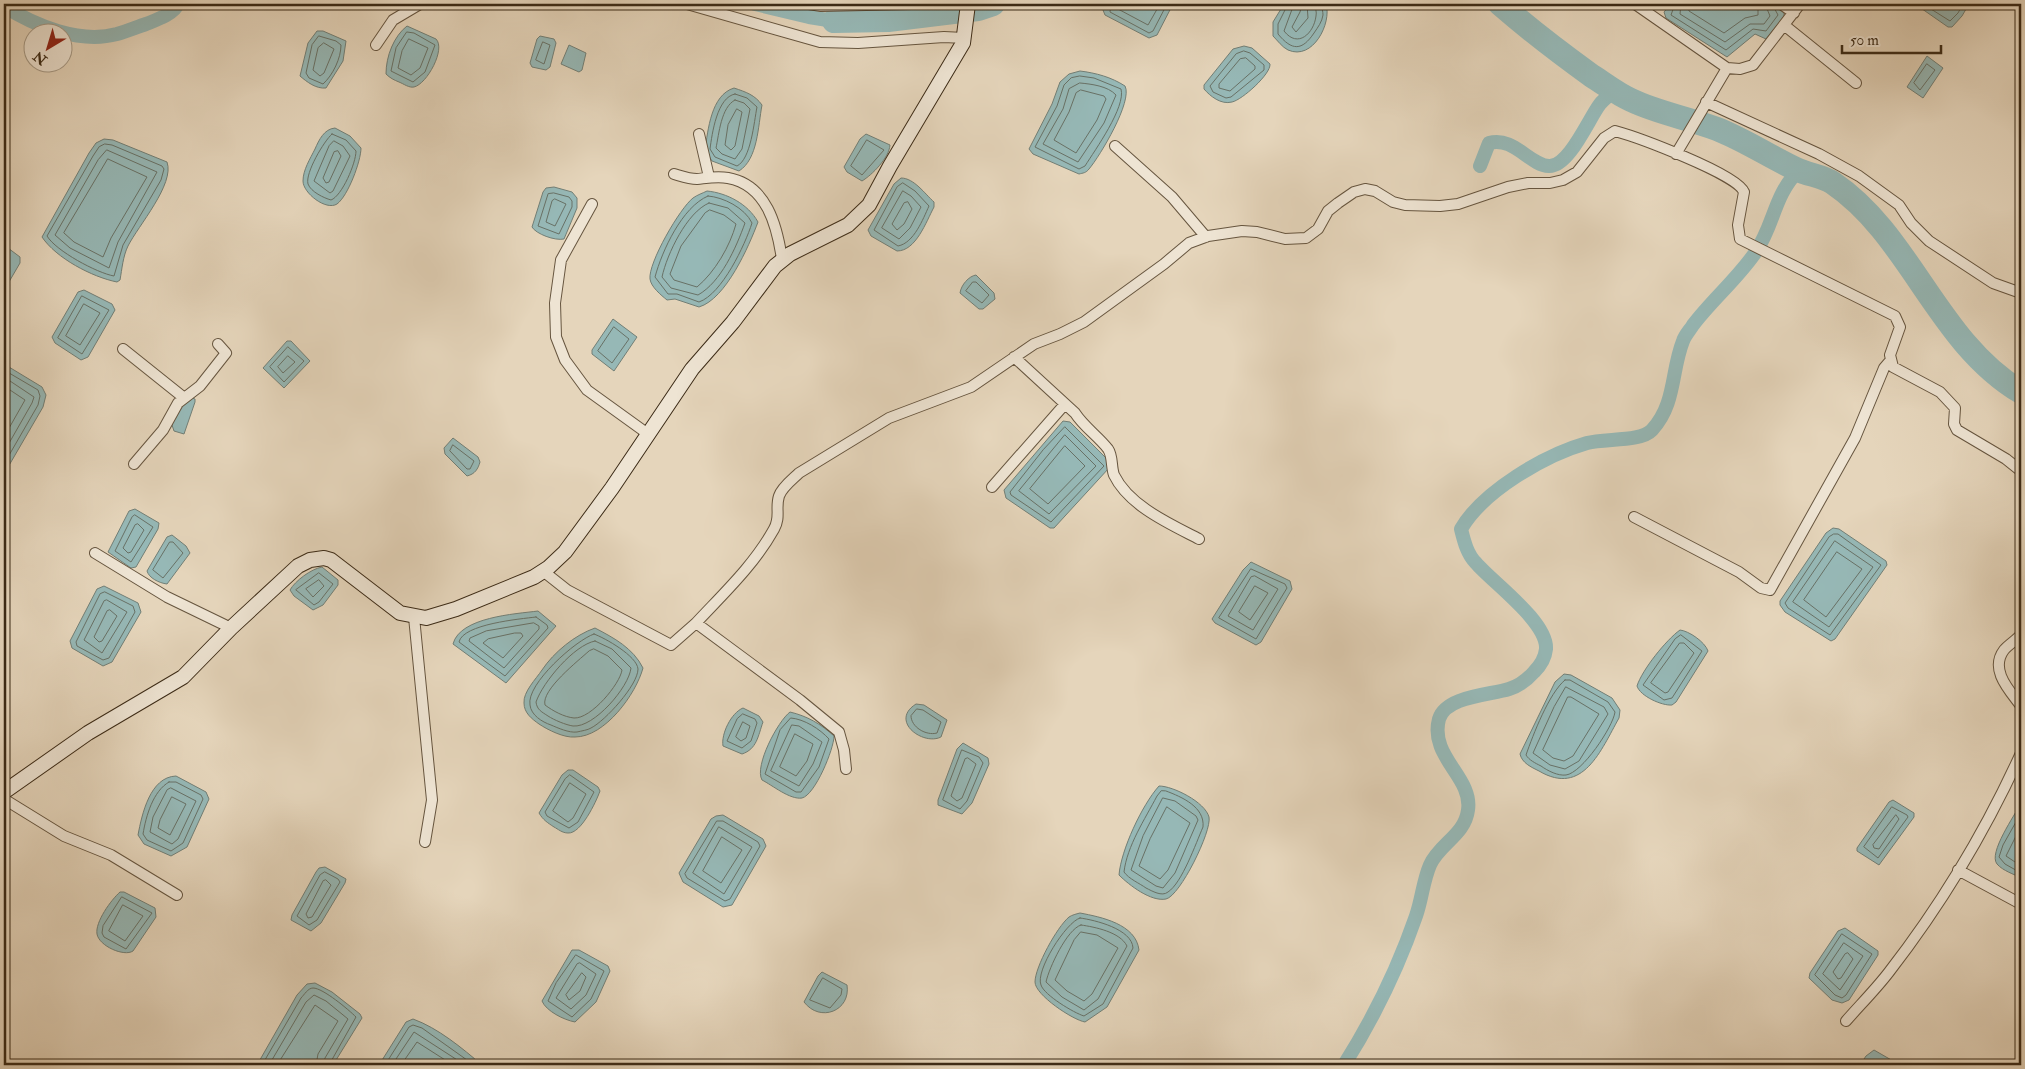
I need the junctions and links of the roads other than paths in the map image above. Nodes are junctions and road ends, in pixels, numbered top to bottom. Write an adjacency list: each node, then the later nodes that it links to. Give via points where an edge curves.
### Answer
1 (420, 4): 12 (street, via 393,20)
2 (687, 4): 11 (street, via 820,42)
3 (809, 4): 4 (street)
4 (911, 4)
5 (968, 4): 11 (street)
6 (1635, 4): 13 (street)
7 (1781, 4): 9 (street)
8 (1800, 4): 9 (street)
9 (1794, 13): 10 (street)
10 (1784, 26): 13 (street, via 1753,65); 14 (street)
11 (965, 35): 23 (street, via 863,212 848,225)
12 (376, 45)
13 (1727, 68): 15 (street)
14 (1856, 83)
15 (1706, 102): 18 (street); 24 (street, via 1859,176 1899,205 1929,241 1993,283)
16 (699, 134): 20 (street)
17 (1115, 146): 22 (street, via 1172,197)
18 (1676, 154): 22 (street, via 1615,132 1604,138 1576,172 1563,180 1508,186 1458,204 1440,206 1405,205 1365,189 1354,192 1328,210 1318,229 1306,238 1285,240 1242,231); 28 (street, via 1722,173 1742,187 1744,200 1738,234 1744,242 1895,316 1900,327)
19 (674, 174): 20 (street, via 695,179)
20 (708, 177): 23 (street, via 744,183 761,197 778,229)
21 (592, 204): 31 (street, via 562,260 555,304 556,337 565,360 587,390)
22 (1206, 237): 27 (street, via 1189,242 1084,322 1034,344)
23 (782, 259): 31 (street, via 692,369)
24 (2021, 293)
25 (218, 344): 29 (street, via 226,354 200,386)
26 (123, 349): 29 (street)
27 (1014, 357): 30 (street); 40 (street, via 971,387 889,418 799,473 779,495 780,517 761,548 744,572)
28 (1890, 361): 33 (street, via 1893,367 1940,392 1955,408 1954,424 1963,435); 35 (street, via 1884,368 1855,438 1770,590)
29 (183, 398): 32 (street, via 163,430)
30 (1065, 404): 34 (street); 36 (street, via 1110,451 1114,475 1129,495)
31 (648, 434): 38 (street, via 565,552)
32 (134, 464)
33 (2021, 471)
34 (992, 487)
35 (1634, 517)
36 (1199, 539)
37 (95, 553): 41 (street, via 167,598)
38 (543, 572): 39 (street, via 450,612); 40 (street, via 567,590 671,645)
39 (414, 618): 41 (street, via 400,614 331,560 324,558 298,566); 48 (street, via 432,800)
40 (696, 623): 45 (street, via 839,732)
41 (231, 628): 46 (street, via 183,677 88,733)
42 (2021, 634): 43 (street, via 2004,651 1999,664 2002,680)
43 (2021, 706)
44 (2021, 754): 49 (street)
45 (846, 769)
46 (4, 792)
47 (4, 799): 50 (street, via 64,836 111,855)
48 (426, 842)
49 (1958, 870): 51 (street); 52 (street, via 1888,973)
50 (177, 895)
51 (2021, 904)
52 (1846, 1021)

